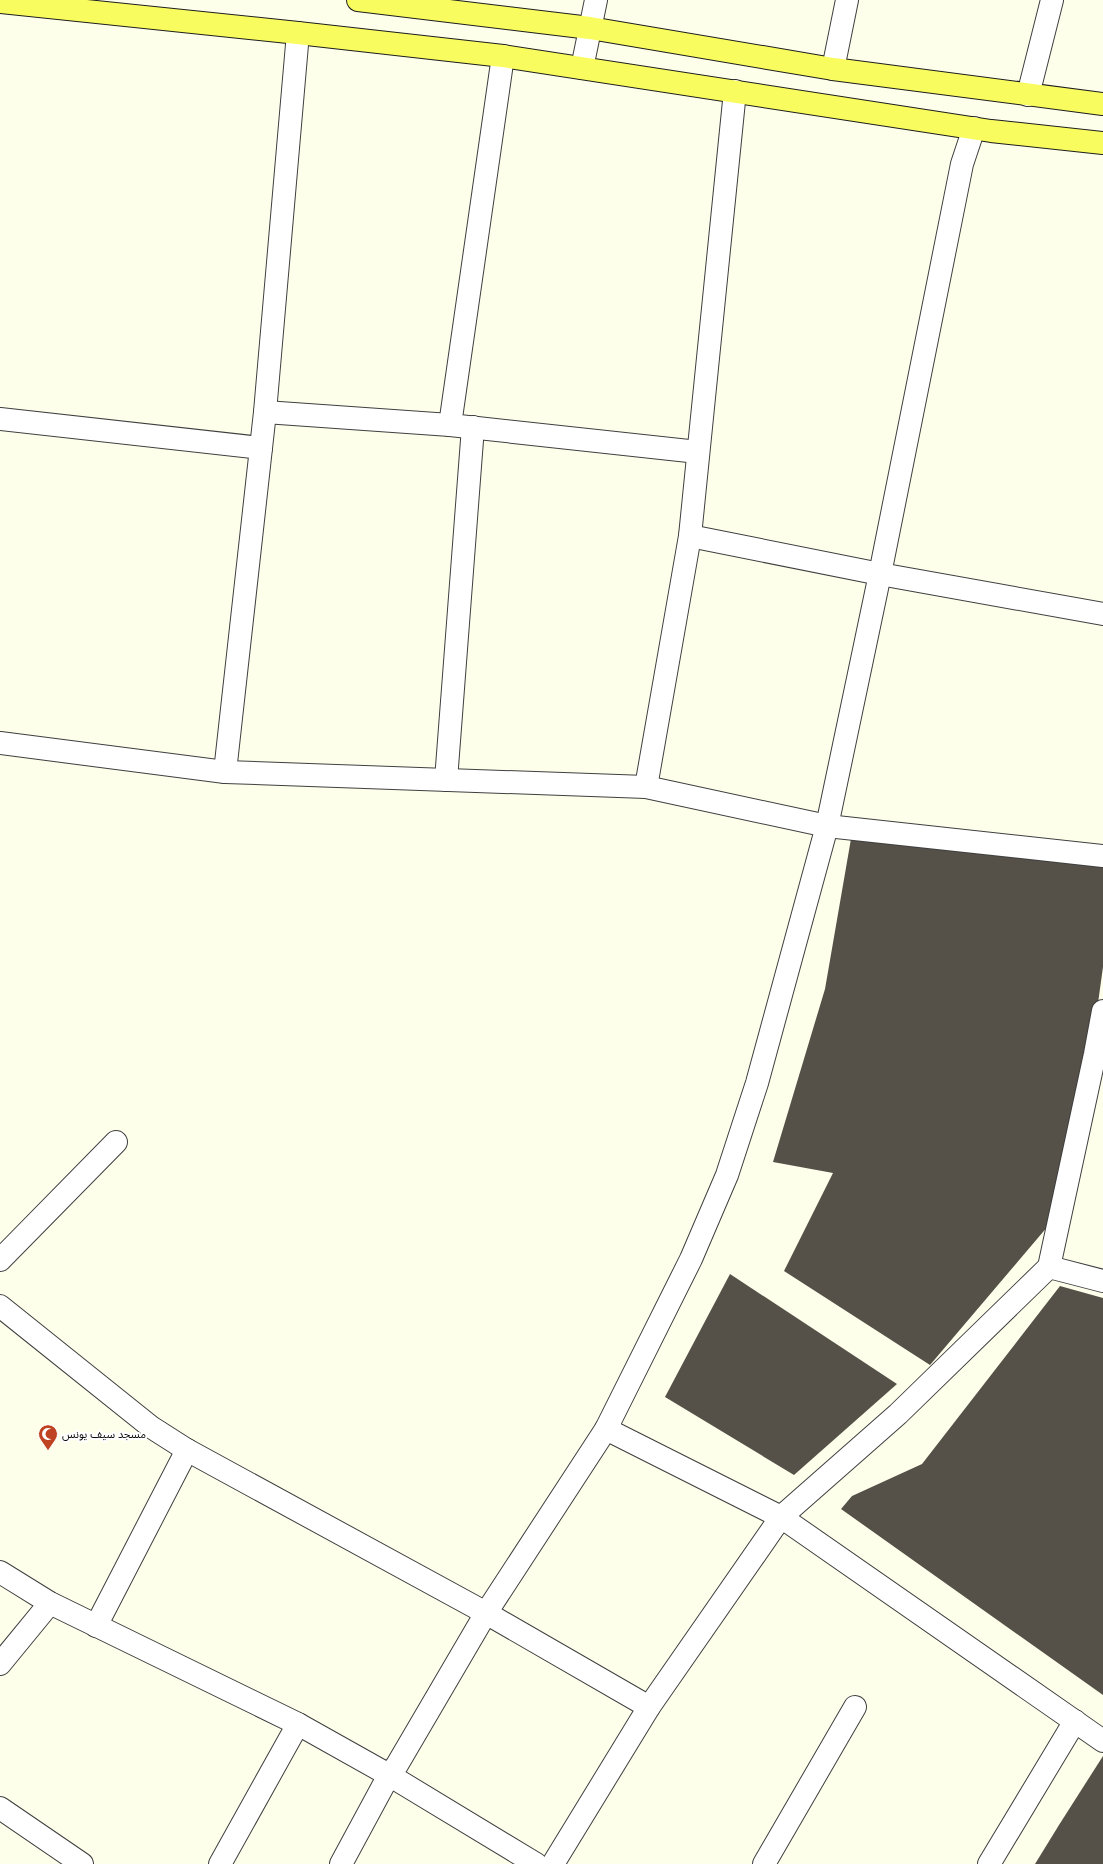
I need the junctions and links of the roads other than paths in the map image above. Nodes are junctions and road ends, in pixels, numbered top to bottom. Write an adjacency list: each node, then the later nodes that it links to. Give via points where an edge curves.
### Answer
1 (358, 0): 6 (main road)
2 (596, 0): 6 (street)
3 (847, 0): 10 (street)
4 (1052, 0): 12 (street)
5 (0, 2): 7 (main road)
6 (590, 28): 9 (street); 10 (main road)
7 (298, 33): 8 (main road); 16 (street)
8 (503, 56): 9 (main road); 18 (street)
9 (582, 68): 11 (main road)
10 (833, 69): 12 (main road)
11 (735, 91): 14 (main road); 21 (street)
12 (1028, 95): 13 (main road)
13 (1103, 104)
14 (974, 128): 15 (main road); 23 (street, via 962,164)
15 (1103, 143)
16 (265, 412): 18 (street); 20 (street)
17 (0, 419): 20 (street)
18 (450, 425): 19 (street)
19 (473, 427): 21 (street); 27 (street)
20 (261, 448): 26 (street)
21 (698, 452): 22 (street)
22 (690, 536): 23 (street); 28 (street)
23 (880, 574): 24 (street); 29 (street)
24 (1103, 614)
25 (0, 743): 26 (street)
26 (225, 772): 27 (street)
27 (446, 780): 28 (street)
28 (646, 787): 29 (street)
29 (827, 826): 30 (street); 38 (street, via 728,1175 691,1259)
30 (1103, 856)
31 (1103, 1012): 32 (street)
32 (1099, 1056): 35 (street)
33 (116, 1142): 34 (street)
34 (0, 1260)
35 (1049, 1267): 36 (street); 40 (street, via 898,1414)
36 (1103, 1282)
37 (0, 1306): 39 (street, via 151,1427)
38 (606, 1429): 40 (street); 43 (street)
39 (187, 1450): 43 (street); 44 (street)
40 (781, 1517): 46 (street); 48 (street)
41 (0, 1572): 42 (street)
42 (50, 1604): 44 (street); 45 (street)
43 (486, 1613): 46 (street); 51 (street)
44 (96, 1626): 49 (street)
45 (0, 1664)
46 (650, 1707): 57 (street)
47 (855, 1707): 58 (street)
48 (1075, 1722): 50 (street); 59 (street)
49 (298, 1724): 51 (street); 54 (street)
50 (1103, 1741)
51 (389, 1775): 55 (street); 56 (street)
52 (0, 1808): 53 (street)
53 (82, 1864)
54 (220, 1864)
55 (341, 1864)
56 (536, 1864)
57 (553, 1864)
58 (764, 1864)
59 (988, 1864)

